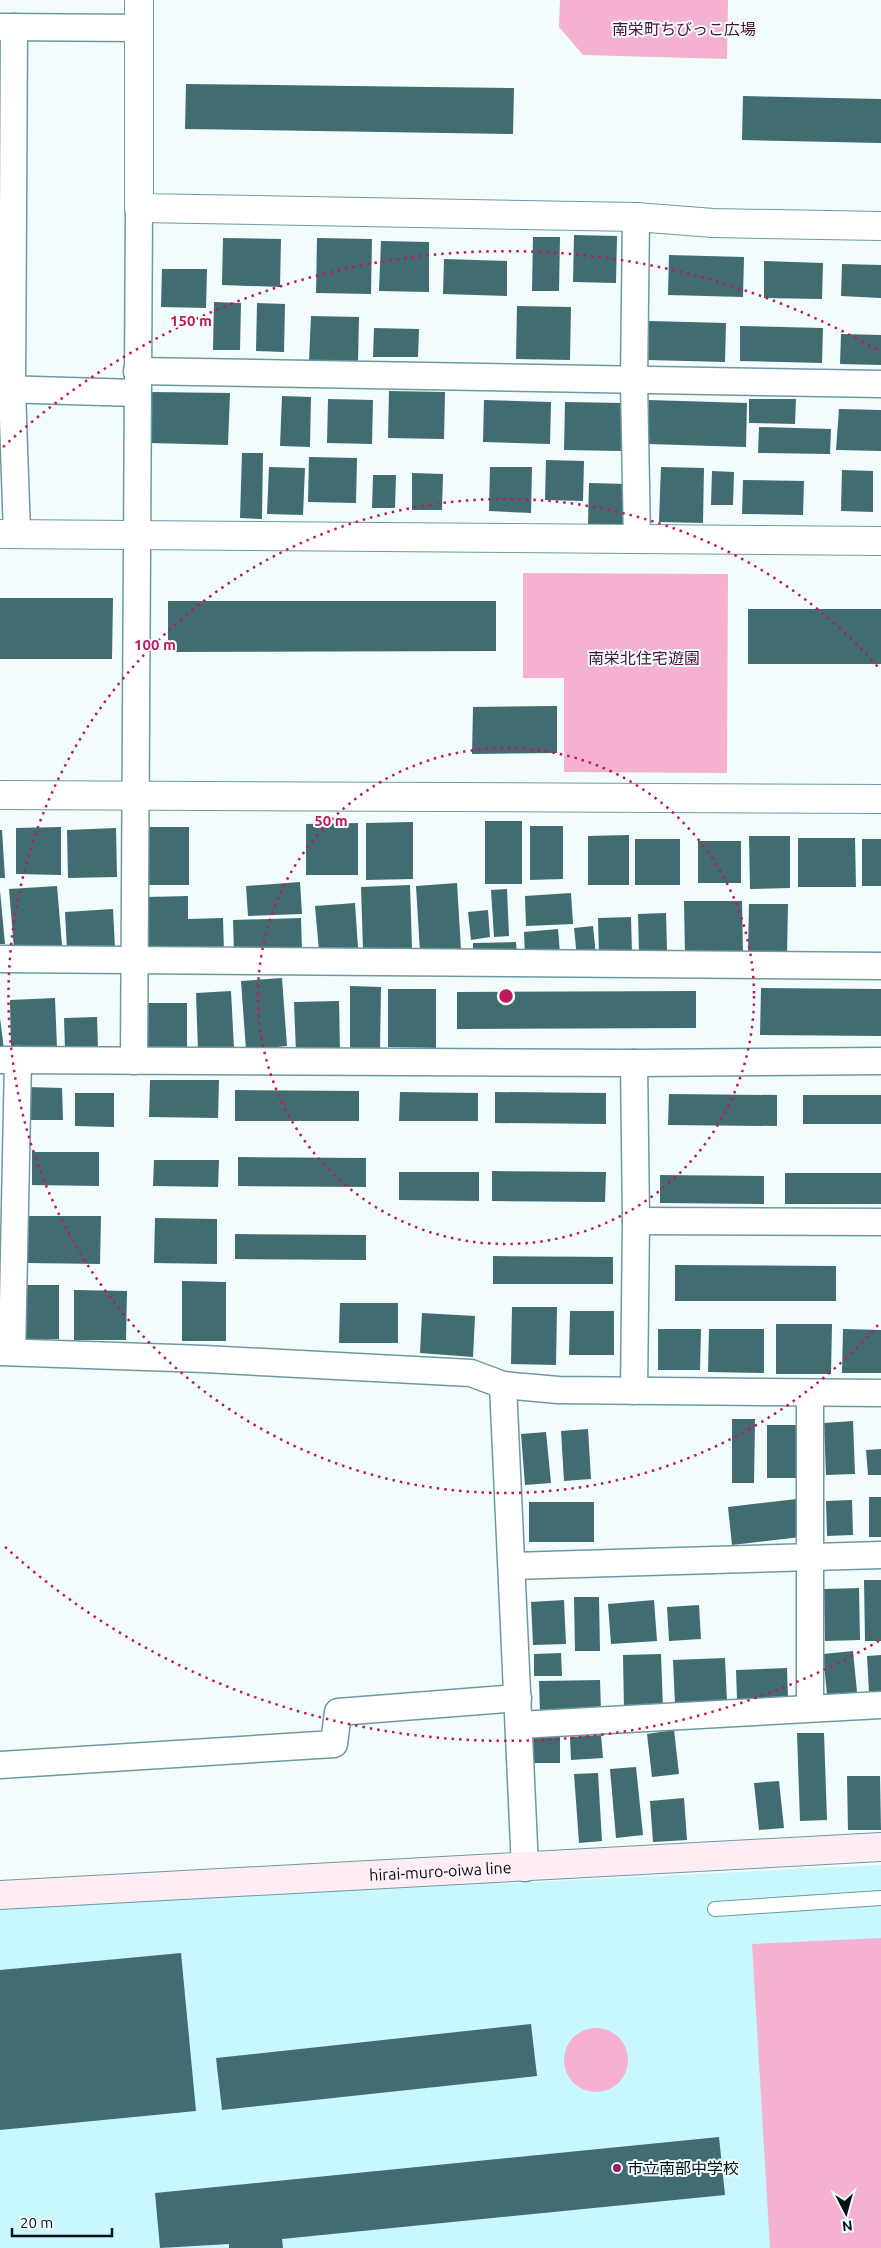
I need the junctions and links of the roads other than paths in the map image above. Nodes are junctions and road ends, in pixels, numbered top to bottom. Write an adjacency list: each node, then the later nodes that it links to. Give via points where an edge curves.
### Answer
1 (139, 0): 3 (street)
2 (7, 27): 3 (street); 10 (street)
3 (139, 28): 4 (street)
4 (139, 208): 5 (street); 8 (street)
5 (636, 216): 6 (street, via 713,223); 7 (street)
6 (881, 226)
7 (634, 381): 8 (street); 9 (street); 13 (street)
8 (137, 382): 10 (street); 12 (street)
9 (881, 384)
10 (6, 390): 11 (street)
11 (8, 534): 12 (street)
12 (135, 535): 13 (street); 16 (street)
13 (638, 539): 14 (street)
14 (881, 541)
15 (0, 795): 16 (street)
16 (134, 796): 17 (street); 19 (street)
17 (881, 799)
18 (0, 959): 19 (street)
19 (133, 961): 20 (street); 22 (street)
20 (881, 966)
21 (9, 1060): 22 (street); 27 (street)
22 (134, 1061): 24 (street)
23 (881, 1061): 24 (street)
24 (634, 1063): 25 (street)
25 (636, 1221): 26 (street); 29 (street)
26 (881, 1222)
27 (6, 1352): 28 (street, via 471,1373)
28 (503, 1384): 29 (street, via 558,1390); 34 (street)
29 (634, 1391): 30 (street)
30 (810, 1393): 31 (street); 33 (street)
31 (881, 1393)
32 (881, 1555): 33 (street)
33 (810, 1556): 34 (street); 37 (street)
34 (512, 1566): 35 (street)
35 (518, 1698): 38 (street); 39 (street, via 338,1712 334,1744)
36 (881, 1705): 37 (street)
37 (810, 1708): 38 (street)
38 (519, 1725): 41 (street)
39 (0, 1765)
40 (881, 1847): 41 (main road, hirai-muro-oiwa line)
41 (525, 1868): 42 (main road, hirai-muro-oiwa line)
42 (0, 1895)
43 (881, 1898): 44 (lane)
44 (715, 1909)

